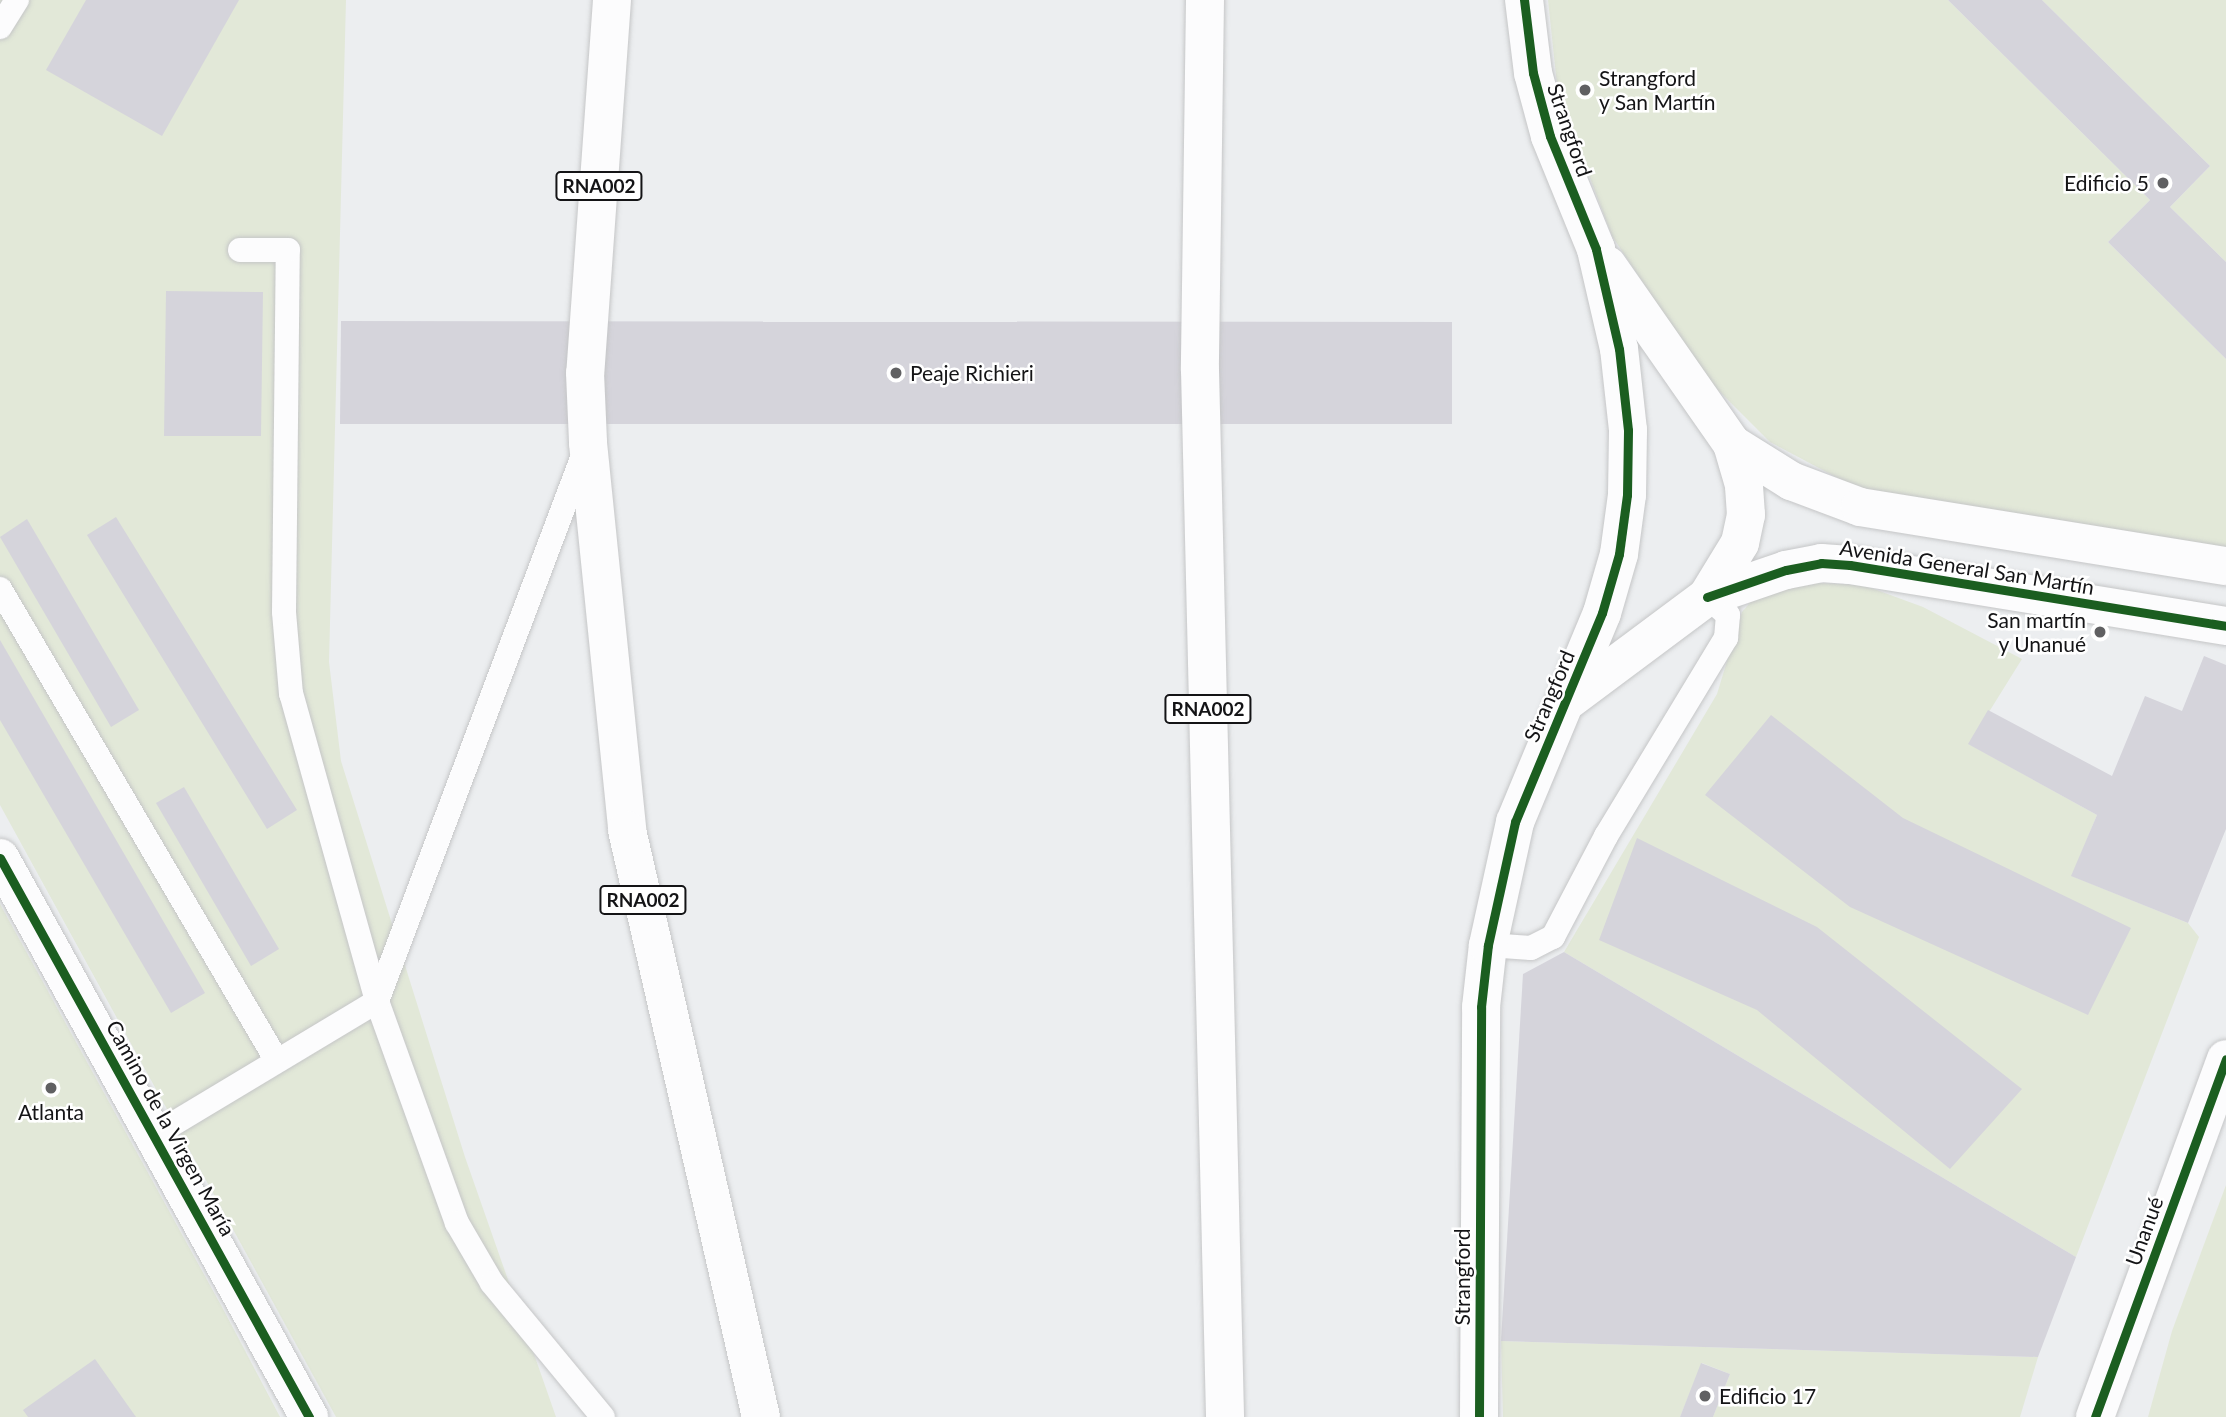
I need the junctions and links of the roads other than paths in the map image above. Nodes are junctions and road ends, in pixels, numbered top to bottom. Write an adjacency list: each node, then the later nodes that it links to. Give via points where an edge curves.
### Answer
1 (17, 0): 5 (lane)
2 (612, 0): 8 (main road, RNA002, via 585,373)
3 (1205, 0): 24 (main road, RNA002, via 1200,370)
4 (1524, 0): 6 (main road, Strangford, via 1533,73 1550,136)
5 (0, 27)
6 (1596, 249): 9 (main road, Strangford); 14 (main road, Strangford, via 1619,349 1628,430 1627,495 1615,566)
7 (240, 250): 17 (lane, via 288,250 284,612 291,694)
8 (588, 443): 17 (lane); 23 (main road, RNA002, via 627,830)
9 (1732, 444): 10 (main road, Avenida General San Martín, via 1791,481 1860,507); 12 (main road, Strangford, via 1744,485 1746,515 1740,543)
10 (2226, 566)
11 (0, 589): 19 (lane)
12 (1707, 597): 13 (main road, Avenida General San Martín, via 1821,563); 14 (main road, Strangford); 16 (lane, via 1728,615 1726,638 1606,836 1553,937 1531,948)
13 (2226, 626)
14 (1570, 699): 16 (main road, Strangford, via 1515,822)
15 (0, 858): 20 (main road, Camino de la Virgen María)
16 (1488, 945): 25 (main road, Strangford, via 1481,1007)
17 (377, 1001): 19 (lane); 22 (lane, via 457,1223 492,1283)
18 (2226, 1059): 26 (main road, Unanué)
19 (278, 1061): 20 (lane)
20 (156, 1134): 21 (main road, Camino de la Virgen María)
21 (309, 1417)
22 (603, 1417)
23 (761, 1417)
24 (1225, 1417)
25 (1479, 1417)
26 (2095, 1417)

